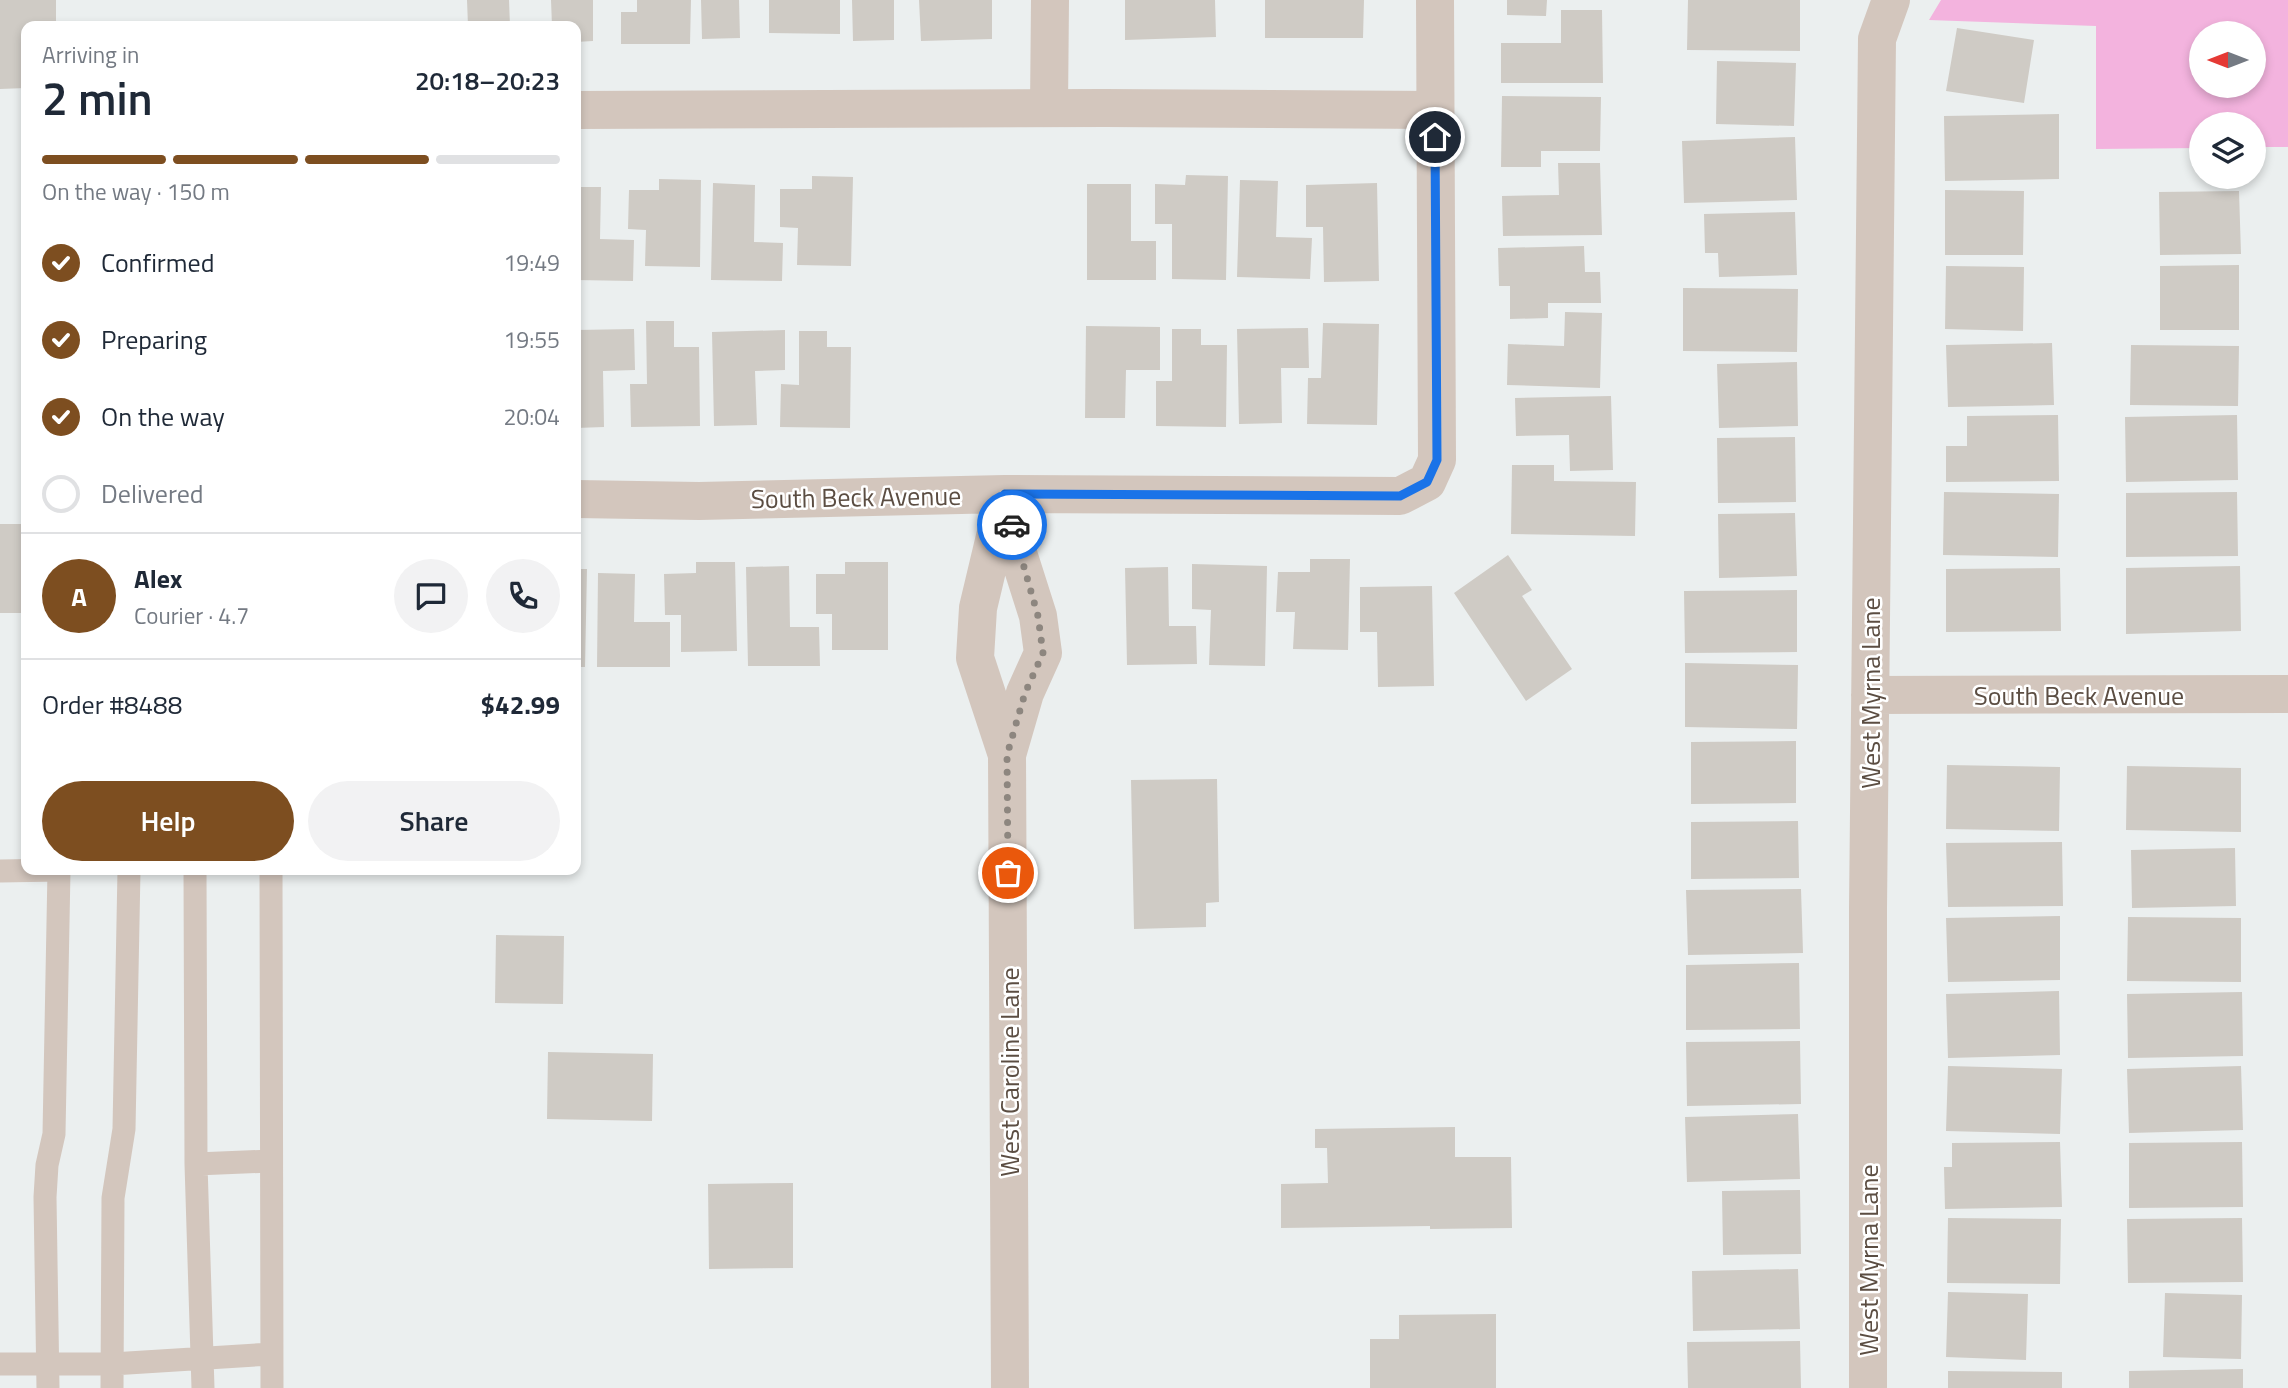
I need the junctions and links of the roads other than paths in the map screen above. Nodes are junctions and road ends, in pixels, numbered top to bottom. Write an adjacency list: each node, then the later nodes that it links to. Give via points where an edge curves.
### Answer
1 (1050, 0): 4 (street)
2 (1435, 0): 6 (street)
3 (1891, 0): 10 (street, West Myrna Lane, via 1877,39)
4 (1049, 108): 5 (street); 6 (street)
5 (581, 110)
6 (1435, 110): 7 (street, South Beck Avenue, via 1437,460 1427,482 1400,496)
7 (1005, 494): 8 (street, South Beck Avenue); 11 (street, West Caroline Lane, via 978,608 975,658); 11 (street, West Caroline Lane, via 1038,616 1043,653 1025,693)
8 (581, 499)
9 (2288, 694): 10 (street, South Beck Avenue)
10 (1870, 695): 30 (street, West Myrna Lane)
11 (1007, 755): 29 (street, West Caroline Lane)
12 (0, 871): 13 (lane)
13 (21, 871)
14 (60, 875): 22 (lane, via 54,1134 45,1197)
15 (129, 875): 24 (lane, via 124,1129 113,1198)
16 (195, 875): 19 (lane)
17 (271, 875): 18 (lane)
18 (271, 1161): 19 (lane); 20 (lane)
19 (196, 1164): 21 (lane)
20 (271, 1354): 21 (lane); 28 (lane)
21 (202, 1359): 24 (lane); 27 (lane)
22 (48, 1363): 23 (lane); 24 (lane); 25 (lane)
23 (0, 1364)
24 (112, 1364): 26 (lane)
25 (48, 1388)
26 (112, 1388)
27 (202, 1388)
28 (272, 1388)
29 (1010, 1388)
30 (1868, 1388)

